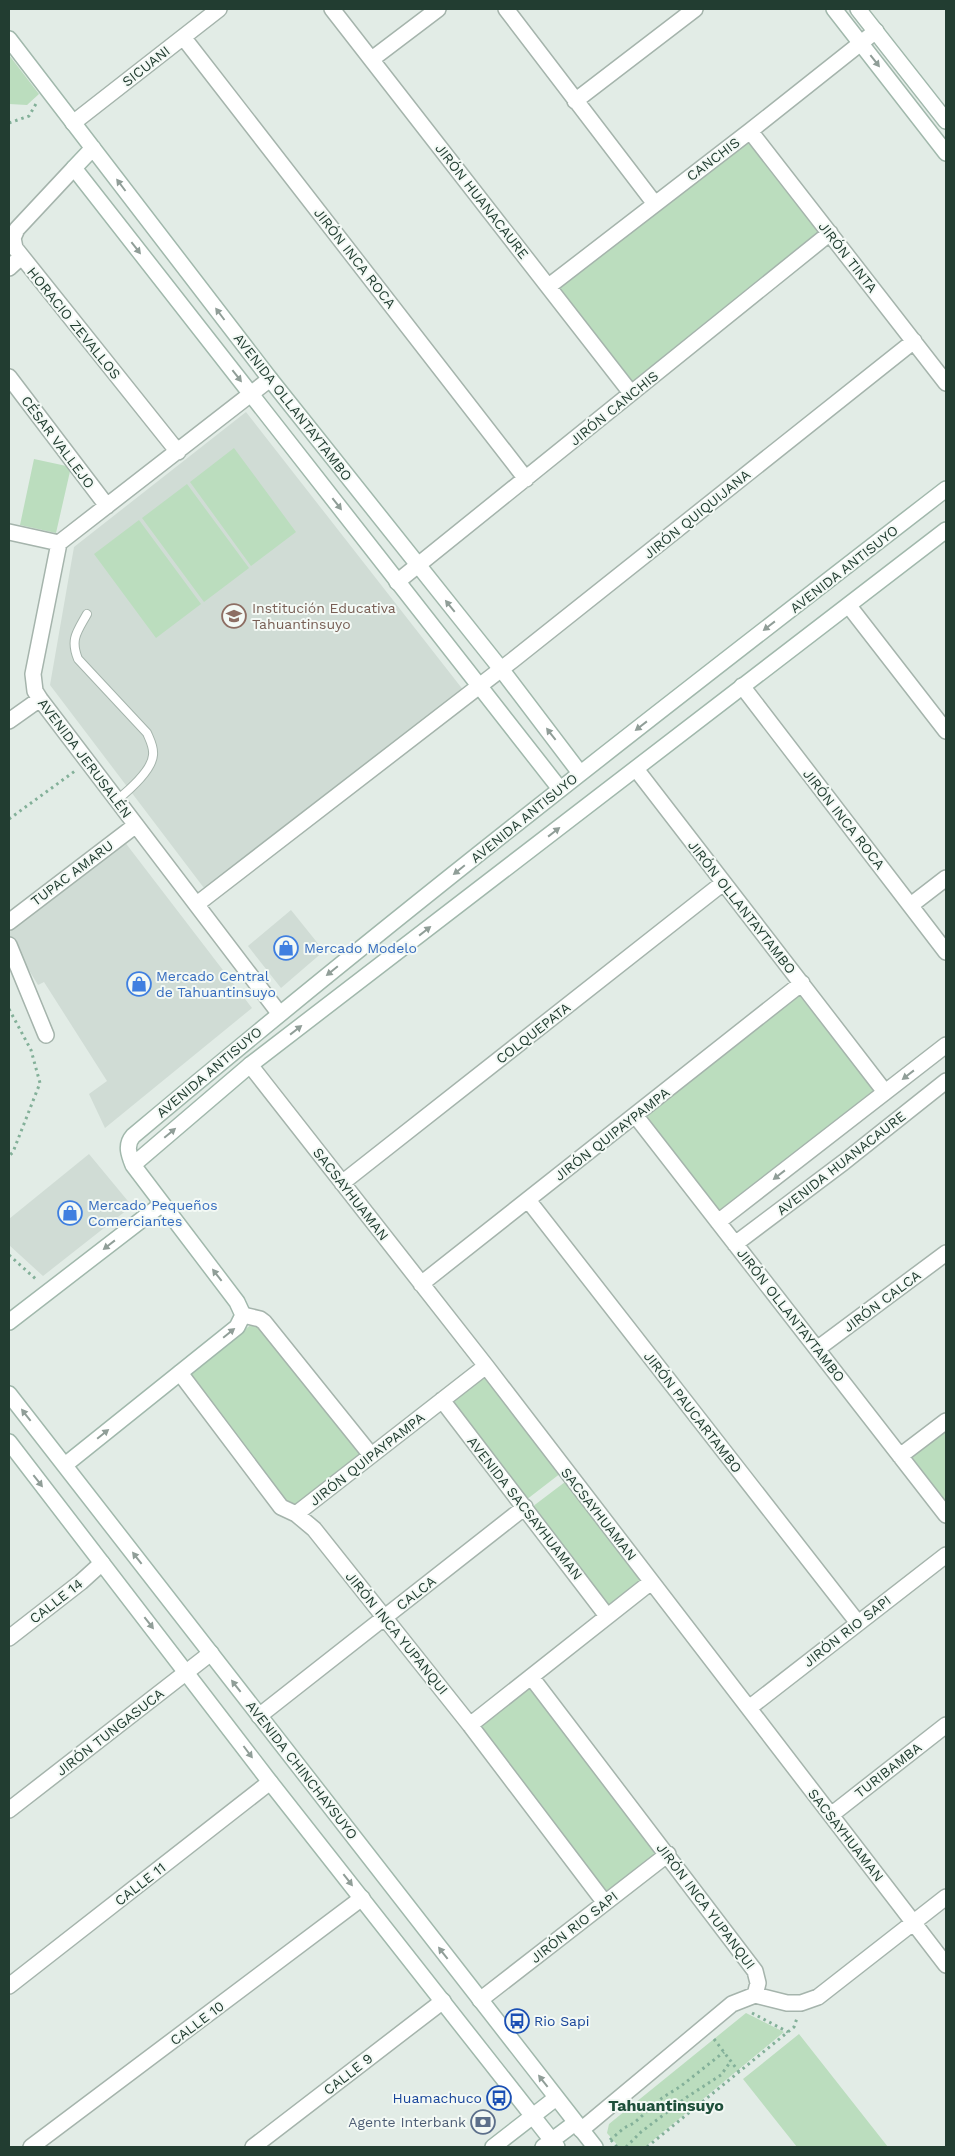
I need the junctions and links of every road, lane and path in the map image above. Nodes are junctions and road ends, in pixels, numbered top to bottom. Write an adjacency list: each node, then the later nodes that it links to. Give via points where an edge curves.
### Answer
1 (219, 9): 9 (street, SICUANI)
2 (332, 9): 12 (street, JIRÓN HUANACAURE)
3 (438, 9): 12 (street)
4 (506, 9): 14 (street)
5 (695, 9): 14 (street)
6 (834, 9): 11 (street)
7 (858, 9): 8 (street)
8 (876, 31): 11 (street, CANCHIS); 15 (street)
9 (183, 36): 17 (street, SICUANI); 34 (street, JIRÓN INCA ROCA)
10 (9, 39): 13 (street, AVENIDA OLLANTAYTAMBO)
11 (861, 43): 18 (street, CANCHIS); 20 (street, one-way to 20)
12 (372, 59): 26 (street, JIRÓN HUANACAURE)
13 (50, 92): 16 (path, via 35,104 29,116); 17 (street, AVENIDA OLLANTAYTAMBO)
14 (575, 101): 22 (street)
15 (946, 120)
16 (9, 123)
17 (73, 123): 19 (street, AVENIDA OLLANTAYTAMBO)
18 (750, 131): 22 (street, CANCHIS); 23 (street, JIRÓN TINTA)
19 (93, 148): 21 (street, HORACIO ZEVALLOS); 29 (street, AVENIDA OLLANTAYTAMBO, one-way to 19)
20 (946, 153)
21 (74, 168): 24 (street, HORACIO ZEVALLOS, via 17,229 13,238 14,248); 32 (street, AVENIDA OLLANTAYTAMBO, one-way to 32)
22 (655, 204): 26 (street, CANCHIS)
23 (830, 233): 27 (street, JIRÓN TINTA); 31 (street, JIRÓN CANCHIS)
24 (21, 257): 25 (street); 33 (street, HORACIO ZEVALLOS)
25 (9, 268)
26 (549, 286): 31 (street, JIRÓN HUANACAURE)
27 (914, 341): 30 (street, JIRÓN TINTA); 44 (street, JIRÓN QUIQUIJANA)
28 (9, 377): 36 (street, CÉSAR VALLEJO)
29 (270, 379): 32 (street); 40 (street, AVENIDA OLLANTAYTAMBO)
30 (946, 383)
31 (632, 393): 34 (street, JIRÓN CANCHIS)
32 (251, 395): 33 (street); 41 (street, AVENIDA OLLANTAYTAMBO, one-way to 41)
33 (178, 452): 36 (street)
34 (526, 478): 40 (street, JIRÓN CANCHIS)
35 (946, 489): 53 (street, AVENIDA ANTISUYO, one-way to 53)
36 (107, 506): 39 (street)
37 (946, 530): 42 (street, AVENIDA ANTISUYO)
38 (9, 532): 39 (street)
39 (59, 542): 47 (street, AVENIDA JERUSALÉN, via 33,674)
40 (418, 566): 41 (street, JIRÓN CANCHIS); 44 (street, AVENIDA OLLANTAYTAMBO, one-way to 40)
41 (398, 582): 45 (street, AVENIDA OLLANTAYTAMBO)
42 (849, 606): 46 (street, AVENIDA ANTISUYO); 48 (street)
43 (87, 614): 55 (lane, via 74,638 78,659 147,733 153,747 154,757 149,767)
44 (501, 670): 45 (street, JIRÓN QUIQUIJANA); 53 (street, AVENIDA OLLANTAYTAMBO, one-way to 44)
45 (479, 686): 54 (street, AVENIDA OLLANTAYTAMBO); 60 (street, JIRÓN QUIQUIJANA)
46 (742, 686): 52 (street, AVENIDA ANTISUYO); 61 (street, JIRÓN INCA ROCA)
47 (40, 699): 49 (street); 51 (street, AVENIDA JERUSALÉN)
48 (941, 714): 50 (street)
49 (9, 721)
50 (946, 731)
51 (87, 762): 55 (street, AVENIDA JERUSALÉN); 56 (path)
52 (636, 769): 59 (street, JIRÓN OLLANTAYTAMBO); 70 (street, AVENIDA ANTISUYO, one-way to 52)
53 (580, 773): 54 (street, AVENIDA ANTISUYO)
54 (560, 789): 67 (street, AVENIDA ANTISUYO, one-way to 67)
55 (117, 800): 57 (street, AVENIDA JERUSALÉN)
56 (9, 819)
57 (136, 825): 60 (street, AVENIDA JERUSALÉN); 62 (street, TUPAC AMARU)
58 (946, 878): 61 (street)
59 (723, 883): 65 (street, JIRÓN OLLANTAYTAMBO); 76 (street, COLQUEPATA)
60 (196, 904): 67 (street, AVENIDA JERUSALÉN)
61 (911, 905): 64 (street, JIRÓN INCA ROCA)
62 (9, 922)
63 (9, 944): 68 (street)
64 (946, 952)
65 (802, 983): 72 (street, JIRÓN OLLANTAYTAMBO); 73 (street, JIRÓN QUIPAYPAMPA)
66 (9, 1009): 74 (path, via 30,1050 40,1083)
67 (280, 1013): 75 (street, AVENIDA ANTISUYO, via 133,1136 129,1146)
68 (46, 1035)
69 (946, 1045): 72 (street, one-way to 72)
70 (250, 1065): 75 (street, AVENIDA ANTISUYO, one-way to 70); 76 (street, SACSAYHUAMAN)
71 (946, 1081): 80 (street, AVENIDA HUANACAURE)
72 (885, 1092): 79 (street, one-way to 79)
73 (636, 1115): 77 (street, JIRÓN QUIPAYPAMPA); 79 (street, JIRÓN OLLANTAYTAMBO)
74 (9, 1156)
75 (133, 1165): 78 (street)
76 (342, 1183): 83 (street, SACSAYHUAMAN)
77 (528, 1200): 83 (street, JIRÓN QUIPAYPAMPA); 105 (street, JIRÓN PAUCARTAMBO)
78 (162, 1204): 84 (street, one-way to 84); 85 (street, one-way to 78, via 237,1302)
79 (718, 1222): 80 (street, JIRÓN OLLANTAYTAMBO)
80 (735, 1244): 87 (street, JIRÓN OLLANTAYTAMBO)
81 (946, 1253): 87 (street, JIRÓN CALCA)
82 (9, 1255): 84 (path)
83 (421, 1284): 88 (street, SACSAYHUAMAN)
84 (50, 1291): 86 (street)
85 (243, 1316): 89 (street, one-way to 85, via 237,1327); 94 (street, via 264,1322)
86 (9, 1322)
87 (817, 1349): 95 (street, JIRÓN OLLANTAYTAMBO)
88 (486, 1366): 91 (street, JIRÓN QUIPAYPAMPA); 102 (street, SACSAYHUAMAN)
89 (180, 1373): 96 (street, one-way to 89); 98 (street, JIRÓN INCA YUPANQUI, via 281,1507)
90 (9, 1394): 96 (street, AVENIDA CHINCHAYSUYO, one-way to 90)
91 (442, 1400): 94 (street, JIRÓN QUIPAYPAMPA); 97 (street, AVENIDA SACSAYHUAMAN)
92 (946, 1421): 95 (street)
93 (11, 1451): 101 (street, one-way to 101)
94 (371, 1455): 98 (street, JIRÓN QUIPAYPAMPA)
95 (900, 1456): 99 (street, JIRÓN OLLANTAYTAMBO)
96 (65, 1465): 107 (street, AVENIDA CHINCHAYSUYO, one-way to 96)
97 (525, 1507): 103 (street, AVENIDA SACSAYHUAMAN); 104 (street, CALCA)
98 (296, 1514): 104 (street, JIRÓN INCA YUPANQUI, via 314,1529)
99 (946, 1515)
100 (946, 1555): 105 (street, JIRÓN RIO SAPI)
101 (102, 1563): 106 (street, CALLE 14); 108 (street, one-way to 108)
102 (651, 1582): 103 (street); 110 (street, SACSAYHUAMAN)
103 (607, 1616): 109 (street)
104 (384, 1617): 111 (street, CALCA); 112 (street, JIRÓN INCA YUPANQUI)
105 (858, 1623): 110 (street, JIRÓN RIO SAPI)
106 (9, 1638)
107 (211, 1653): 108 (street, JIRÓN TUNGASUCA); 111 (street, AVENIDA CHINCHAYSUYO, one-way to 107)
108 (187, 1672): 114 (street, one-way to 114); 115 (street, JIRÓN TUNGASUCA)
109 (532, 1678): 112 (street); 117 (street, JIRÓN INCA YUPANQUI)
110 (748, 1708): 116 (street, SACSAYHUAMAN)
111 (259, 1716): 125 (street, AVENIDA CHINCHAYSUYO, one-way to 111)
112 (470, 1725): 120 (street, JIRÓN INCA YUPANQUI)
113 (946, 1725): 116 (street, TURIBAMBA)
114 (270, 1782): 119 (street, one-way to 119); 123 (street, CALLE 11)
115 (9, 1810)
116 (831, 1815): 121 (street, SACSAYHUAMAN)
117 (668, 1854): 120 (street, JIRÓN RIO SAPI); 124 (street, JIRÓN INCA YUPANQUI, via 755,1971 758,1983)
118 (946, 1897): 121 (street)
119 (362, 1898): 126 (street); 137 (street, CALLE 10)
120 (605, 1903): 125 (street, JIRÓN RIO SAPI)
121 (914, 1922): 122 (street, SACSAYHUAMAN); 127 (street, via 818,1997)
122 (946, 1964)
123 (9, 1986)
124 (755, 1995): 127 (street, via 787,2003); 128 (street, via 732,2004)
125 (480, 2000): 132 (street, AVENIDA CHINCHAYSUYO, one-way to 125)
126 (443, 2001): 133 (street); 138 (street, CALLE 9)
127 (802, 2003): 131 (path, via 794,2027)
128 (704, 2027): 129 (path); 134 (street)
129 (724, 2052): 130 (path); 135 (path)
130 (731, 2061): 131 (path); 141 (path, via 721,2075 640,2132)
131 (739, 2072): 142 (path)
132 (556, 2098): 133 (street); 134 (street, AVENIDA CHINCHAYSUYO)
133 (532, 2116): 136 (street); 139 (street)
134 (578, 2126): 136 (street); 140 (street, AVENIDA CHINCHAYSUYO)
135 (610, 2140)
136 (551, 2145)
137 (31, 2147)
138 (253, 2147)
139 (493, 2147)
140 (595, 2147)
141 (626, 2147)
142 (647, 2147)

